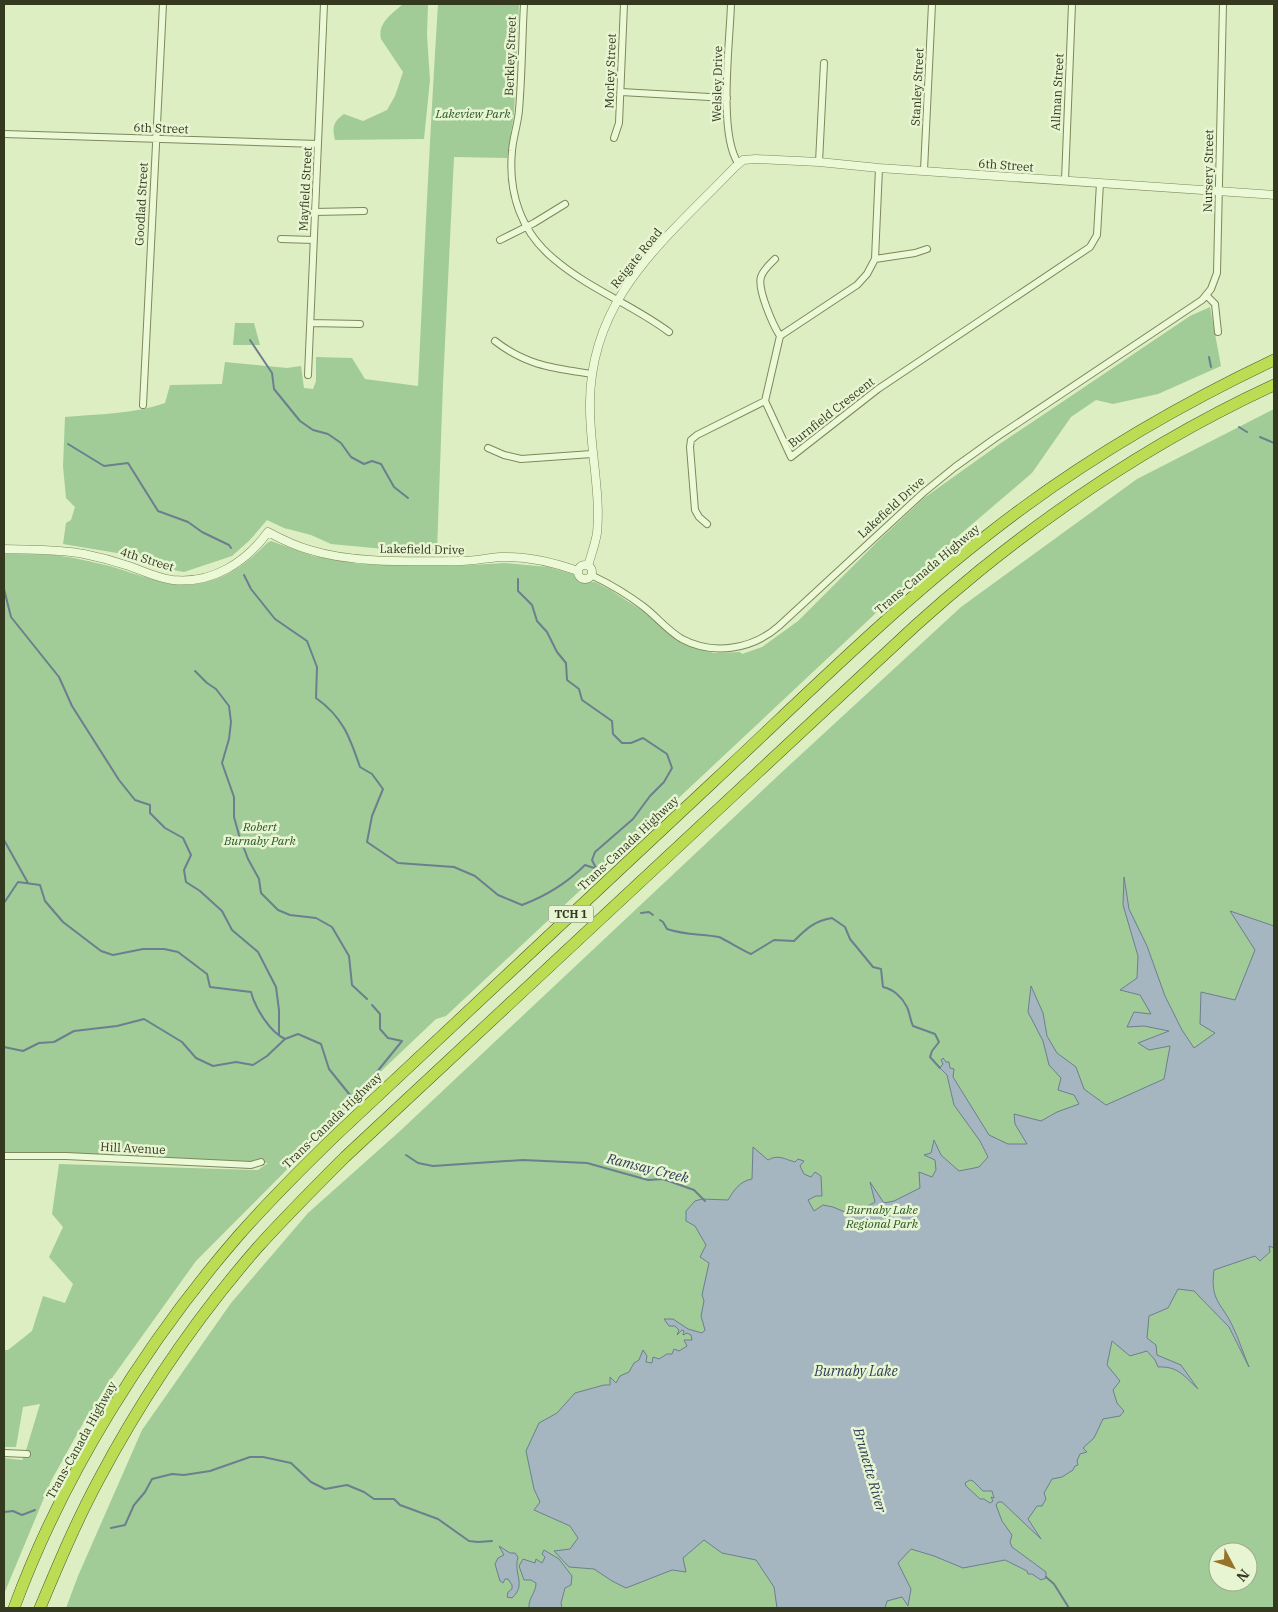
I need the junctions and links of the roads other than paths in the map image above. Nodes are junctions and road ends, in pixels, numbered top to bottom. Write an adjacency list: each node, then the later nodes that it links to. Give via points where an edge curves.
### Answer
1 (163, 4): 14 (street, Goodlad Street)
2 (324, 4): 15 (street, Mayfield Street)
3 (524, 4): 27 (street, Berkley Street, via 519,110 511,172 514,197)
4 (624, 4): 10 (street, Morley Street)
5 (731, 4): 11 (street, Welsley Drive)
6 (932, 4): 19 (street, Stanley Street)
7 (1072, 4): 20 (street, Allman Street)
8 (1222, 4): 22 (street, Nursery Street)
9 (824, 63): 16 (street)
10 (621, 92): 11 (street); 13 (street, Morley Street, via 619,123)
11 (727, 98): 17 (street, Welsley Drive, via 728,132)
12 (4, 134): 14 (street, 6th Street)
13 (614, 138)
14 (156, 139): 15 (street, 6th Street); 47 (street, Goodlad Street)
15 (318, 144): 26 (street, Mayfield Street)
16 (819, 162): 17 (street, 6th Street, via 745,159); 18 (street, 6th Street)
17 (738, 164): 35 (street, Reigate Road, via 647,259)
18 (878, 168): 19 (street, 6th Street); 33 (street)
19 (924, 170): 20 (street, 6th Street)
20 (1065, 180): 21 (street, 6th Street)
21 (1100, 183): 22 (street, 6th Street); 46 (street, Burnfield Crescent, via 1097,235 1090,247 878,389 791,457)
22 (1218, 192): 23 (street, 6th Street); 34 (street, Nursery Street, via 1216,273)
23 (1274, 195)
24 (565, 204): 27 (street)
25 (364, 211): 26 (street)
26 (314, 212): 29 (street, Mayfield Street)
27 (526, 227): 30 (street); 35 (street, Berkley Street, via 552,258)
28 (281, 239): 29 (street)
29 (314, 240): 36 (street, Mayfield Street)
30 (500, 240)
31 (927, 249): 33 (street)
32 (775, 259): 40 (street, via 762,274 760,283)
33 (875, 259): 40 (street, via 857,285)
34 (1206, 296): 39 (street, via 1214,304); 55 (street, Lakefield Drive, via 955,467 760,640 726,648 690,642 633,599)
35 (617, 300): 38 (street, Berkley Street); 43 (street, Reigate Road, via 599,343)
36 (311, 323): 37 (street); 44 (street, Mayfield Street)
37 (360, 324)
38 (669, 332)
39 (1218, 332)
40 (780, 336): 46 (street)
41 (496, 341): 43 (street, via 534,363)
42 (1274, 360): 60 (highway, Trans-Canada Highway / TCH 1, via 1190,403 1102,455 1019,511 940,573 287,1183 203,1278 137,1369 74,1476)
43 (592, 374): 49 (street, Reigate Road)
44 (308, 375)
45 (1274, 385): 61 (highway, TCH 1, via 1146,453 1055,513 979,571 915,626 314,1188 222,1292 157,1381 98,1481)
46 (765, 401): 50 (street, via 691,440 695,510)
47 (143, 405)
48 (488, 448): 49 (street, via 521,459)
49 (592, 454): 53 (street, Reigate Road, via 598,518)
50 (706, 524)
51 (268, 532): 52 (street, 4th Street, via 255,550 240,562 218,573 194,579 172,580 111,560 70,552); 54 (street, Lakefield Drive, via 310,550 343,557 434,561 518,558)
52 (4, 549)
53 (588, 566): 54 (street, via 582,566); 55 (street)
54 (578, 571): 55 (street, via 583,579)
55 (591, 575)
56 (4, 1156): 57 (street, Hill Avenue)
57 (262, 1162)
58 (4, 1453): 59 (street)
59 (27, 1454)
60 (14, 1608)
61 (40, 1608)

